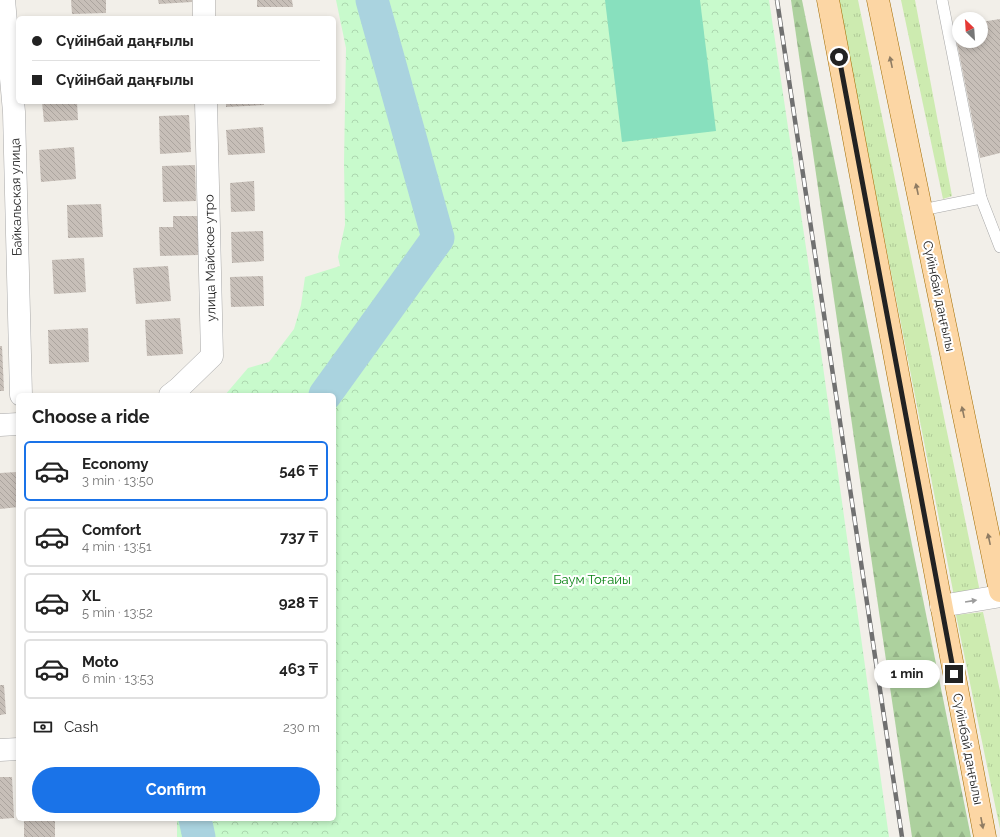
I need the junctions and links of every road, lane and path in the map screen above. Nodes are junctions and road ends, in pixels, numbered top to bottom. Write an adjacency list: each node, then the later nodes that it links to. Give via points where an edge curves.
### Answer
1 (4, 0): 8 (street, Байкальская улица)
2 (204, 0): 6 (street)
3 (828, 0): 18 (main road, Сүйінбай даңғылы)
4 (878, 0): 10 (main road, Сүйінбай даңғылы, one-way to 4)
5 (942, 0): 9 (lane)
6 (204, 16)
7 (206, 104): 13 (street, улица Майское утро, via 212,356)
8 (7, 112): 12 (street, Байкальская улица)
9 (981, 198): 10 (lane); 11 (lane)
10 (922, 210): 16 (main road, Сүйінбай даңғылы, one-way to 10)
11 (1000, 247)
12 (21, 393)
13 (173, 393)
14 (16, 424): 15 (street)
15 (0, 425)
16 (1000, 591)
17 (1000, 596): 18 (street, one-way to 17)
18 (941, 606): 21 (main road, Сүйінбай даңғылы, one-way to 21)
19 (16, 749): 20 (street)
20 (0, 750)
21 (985, 837)

